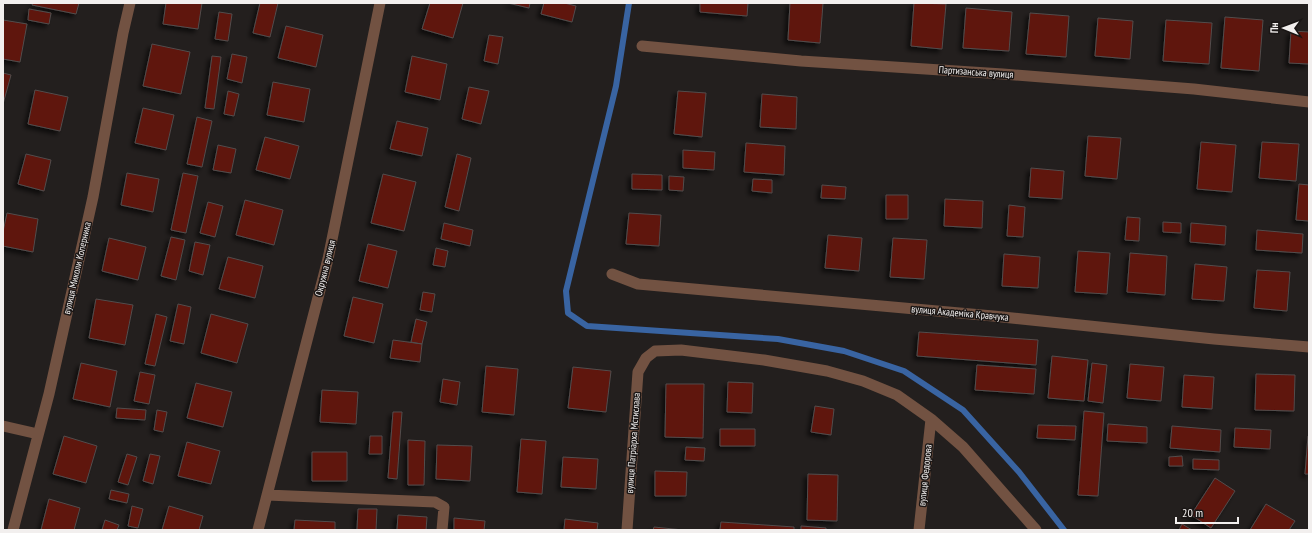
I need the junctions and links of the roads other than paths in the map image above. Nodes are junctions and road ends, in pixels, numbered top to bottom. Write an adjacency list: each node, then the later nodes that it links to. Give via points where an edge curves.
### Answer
1 (130, 3): 9 (street, вулиця Миколи Коперника, via 93,197)
2 (380, 3): 10 (street, Окружна вулиця, via 328,259)
3 (642, 46): 4 (street, Партизанська вулиця, via 801,61 1194,88)
4 (1309, 102)
5 (612, 274): 6 (street, вулиця Академіка Кравчука, via 638,284)
6 (1309, 347)
7 (930, 419): 14 (street, вулиця Патріарха Мстислава, via 897,395 863,381 827,371 681,350 655,351 646,358 638,372); 15 (street, вулиця Федорова); 16 (street, via 963,447)
8 (3, 426): 9 (street)
9 (38, 434): 11 (street, вулиця Миколи Коперника)
10 (267, 495): 12 (street, Окружна вулиця); 13 (street, via 435,502 444,506)
11 (13, 530)
12 (258, 530)
13 (442, 530)
14 (627, 530)
15 (920, 530)
16 (1036, 530)

